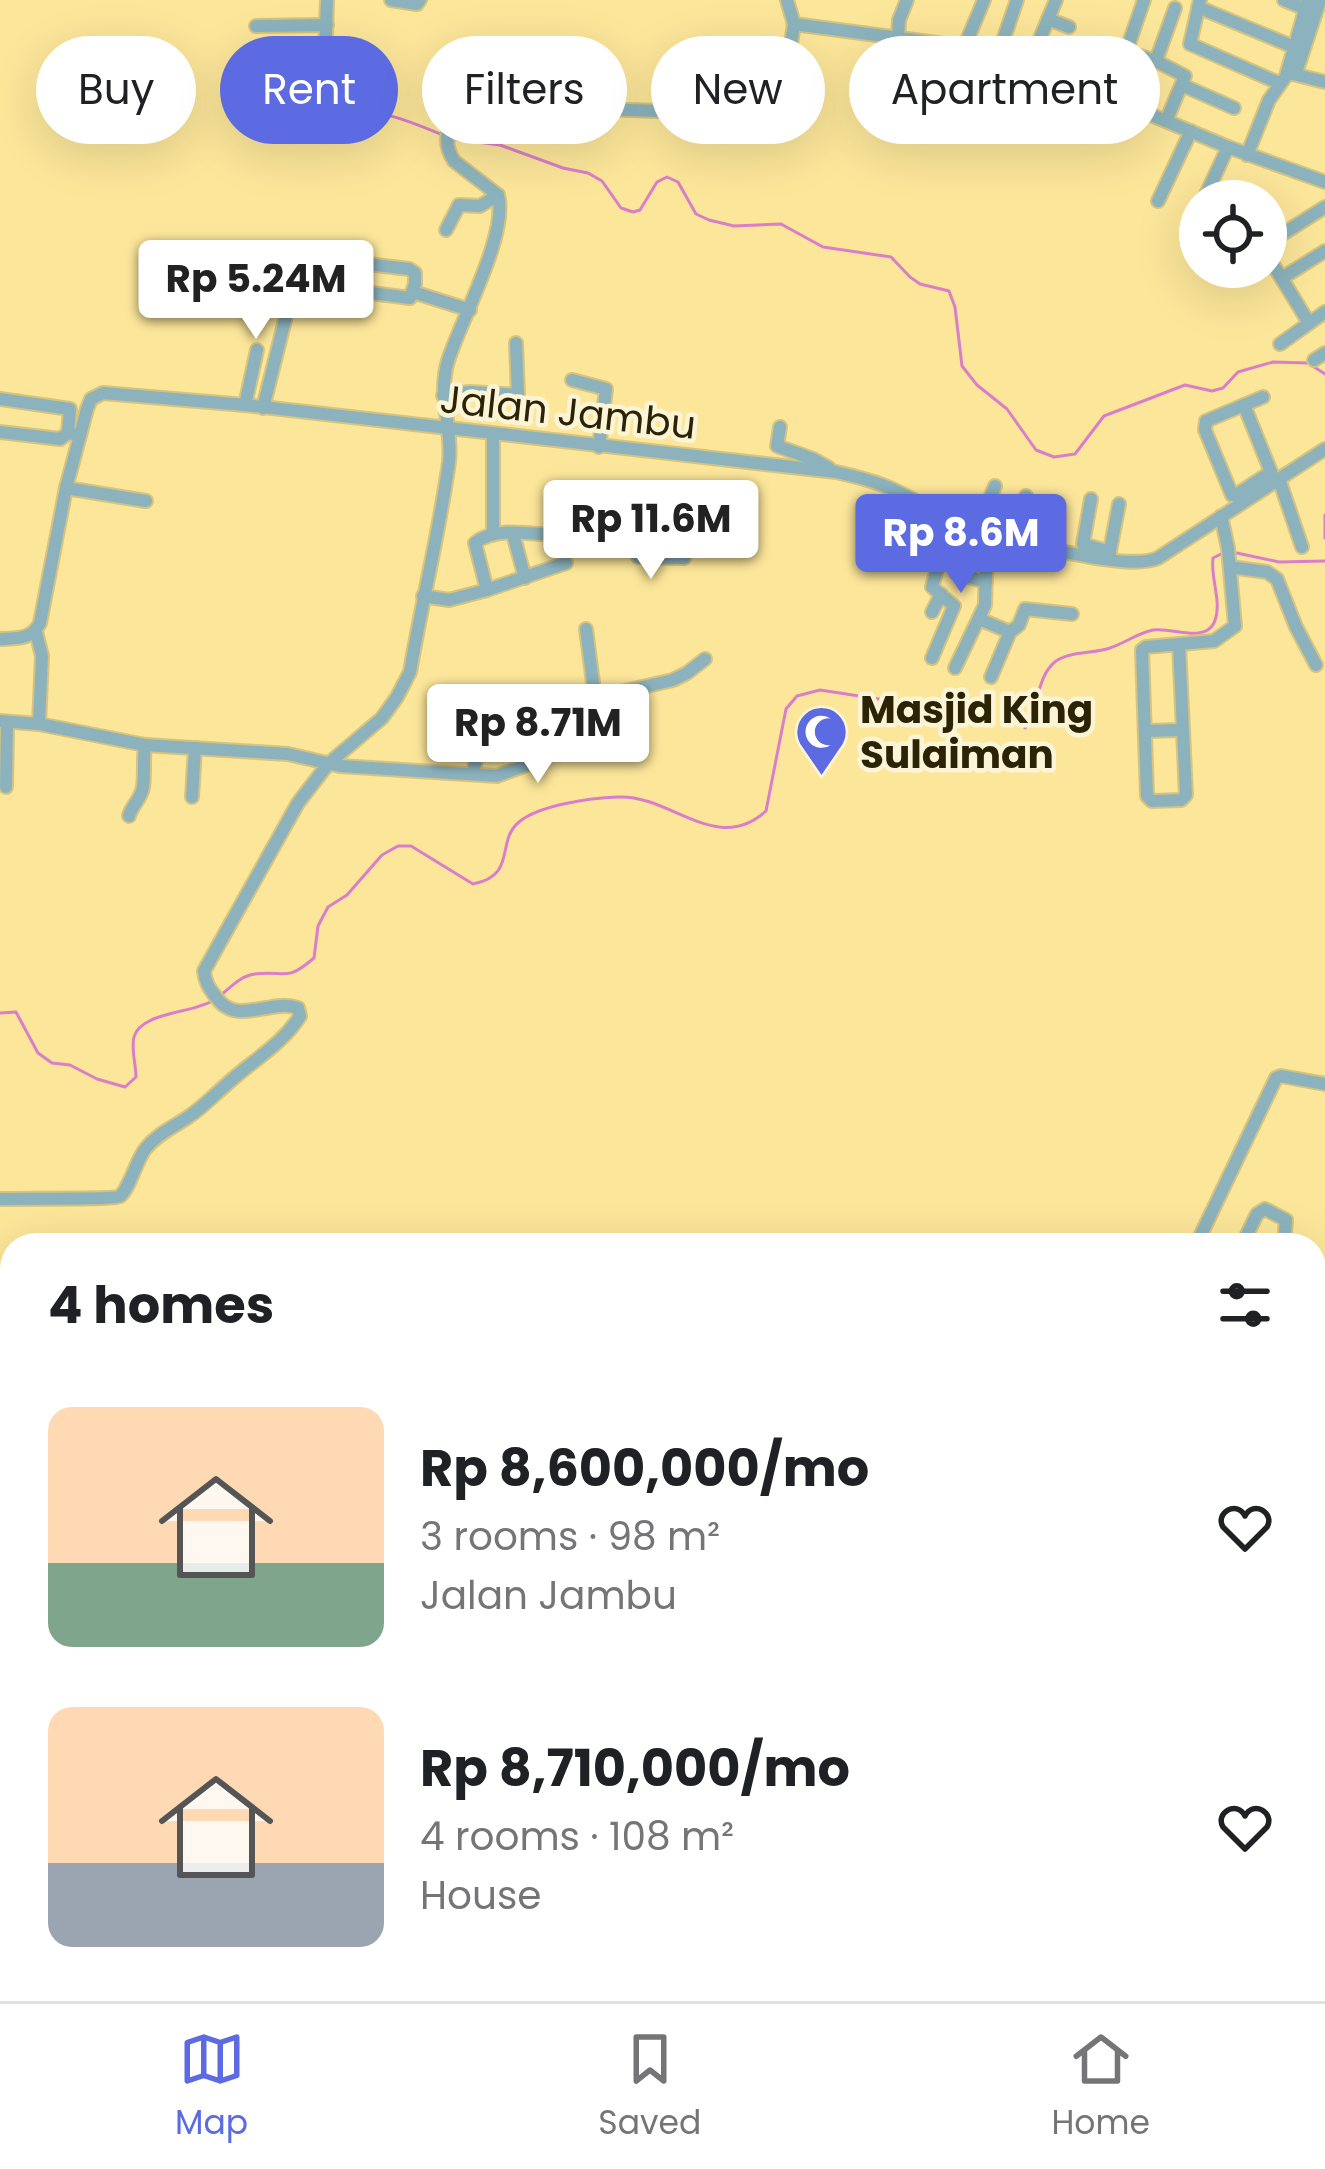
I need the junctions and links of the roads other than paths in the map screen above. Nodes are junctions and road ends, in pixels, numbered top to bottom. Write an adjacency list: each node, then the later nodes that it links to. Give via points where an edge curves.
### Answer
1 (327, 0): 17 (street)
2 (391, 0): 3 (street)
3 (420, 0)
4 (787, 0): 16 (street)
5 (908, 0): 23 (street)
6 (984, 0): 24 (street)
7 (1017, 0): 25 (street)
8 (1056, 0): 15 (street)
9 (1144, 0): 27 (street)
10 (1284, 0): 13 (street)
11 (1320, 0): 18 (street)
12 (1199, 3): 28 (street); 31 (street, via 1190,44)
13 (1307, 4): 28 (street)
14 (1175, 8): 29 (street)
15 (1048, 19): 20 (street); 26 (street)
16 (794, 24): 22 (street); 35 (street, via 776,70 732,94)
17 (327, 25): 19 (street); 21 (street)
18 (1318, 25): 31 (street)
19 (256, 26)
20 (1069, 26)
21 (326, 36)
22 (883, 36)
23 (898, 36)
24 (969, 36)
25 (1005, 36)
26 (1041, 36)
27 (1132, 36)
28 (1294, 47): 31 (street)
29 (1160, 51)
30 (1160, 64): 33 (street, via 1183,73)
31 (1287, 78): 32 (street); 41 (street)
32 (1325, 82)
33 (1182, 85): 34 (street); 37 (street)
34 (1234, 108)
35 (627, 111)
36 (1160, 116): 37 (street)
37 (1167, 119): 38 (street)
38 (1191, 131): 40 (street); 45 (street)
39 (448, 144): 44 (street, via 454,161)
40 (1228, 147): 41 (street); 42 (street)
41 (1247, 155): 43 (street)
42 (1213, 180)
43 (1325, 182)
44 (498, 195): 47 (street, via 459,206); 57 (street, via 501,210)
45 (1158, 200)
46 (1325, 207): 48 (street)
47 (446, 230)
48 (1287, 231)
49 (243, 249): 51 (street)
50 (1325, 251): 52 (street)
51 (298, 254): 54 (street); 56 (street, via 413,271)
52 (1287, 275)
53 (237, 280): 54 (street)
54 (291, 282): 56 (street, via 405,298); 69 (street)
55 (1287, 286): 59 (street)
56 (413, 292): 57 (street)
57 (470, 310): 64 (street, via 448,359)
58 (1325, 312): 59 (street)
59 (1309, 323): 61 (street)
60 (516, 343): 64 (street, via 518,395)
61 (1280, 344)
62 (257, 350): 68 (street)
63 (572, 380): 75 (street, via 606,389)
64 (443, 395): 71 (street)
65 (1263, 397): 67 (street)
66 (0, 399): 73 (street, via 70,409)
67 (1244, 405): 80 (street); 80 (street, via 1204,423 1231,493)
68 (244, 406): 69 (street, Jalan Jambu); 73 (street, Jalan Jambu, via 103,393 90,400)
69 (263, 408): 71 (street, Jalan Jambu)
70 (780, 427): 77 (street, via 776,446)
71 (448, 428): 74 (street, Jalan Jambu); 105 (street, via 450,457)
72 (0, 432): 73 (street)
73 (74, 434): 82 (street, Jalan Jambu)
74 (493, 434): 75 (street, Jalan Jambu); 92 (street)
75 (599, 446): 78 (street, Jalan Jambu)
76 (1325, 448): 80 (street, Jalan Jambu)
77 (786, 450): 78 (street); 79 (street)
78 (767, 463): 79 (street, Jalan Jambu)
79 (836, 472): 87 (street, Jalan Jambu)
80 (1275, 478): 88 (street, Jalan Jambu); 96 (street)
81 (994, 486): 91 (street)
82 (66, 488): 85 (street); 110 (street, Jalan Jambu)
83 (1026, 496): 94 (street)
84 (1091, 499): 97 (street, via 1083,544)
85 (146, 501)
86 (1119, 504): 97 (street)
87 (934, 511): 91 (street, Jalan Jambu); 104 (street, via 939,562 932,586)
88 (1221, 516): 97 (street, Jalan Jambu, via 1151,561); 98 (street)
89 (636, 521): 90 (street); 93 (street, via 581,520 565,536); 95 (street, via 638,557 684,558)
90 (672, 523)
91 (983, 528): 94 (street, Jalan Jambu); 102 (street)
92 (493, 532): 93 (street); 103 (street, via 475,543)
93 (513, 534): 101 (street)
94 (1015, 538): 97 (street, Jalan Jambu)
95 (688, 539)
96 (1302, 547)
97 (1109, 556)
98 (1229, 558): 113 (street, via 1235,626 1214,641); 116 (street, via 1277,579)
99 (566, 563): 101 (street)
100 (956, 574): 102 (street)
101 (525, 578): 103 (street)
102 (986, 582): 108 (street)
103 (488, 590): 105 (street, via 449,600)
104 (941, 594): 106 (street); 114 (street, via 954,606)
105 (423, 596): 127 (street, via 404,688)
106 (932, 612)
107 (1072, 614): 111 (street, via 1025,609)
108 (979, 619): 111 (street); 117 (street)
109 (586, 628): 119 (street)
110 (36, 632): 112 (street); 122 (street, Jalan Jambu, via 43,656)
111 (1010, 632): 118 (street)
112 (0, 639)
113 (1179, 645): 123 (street); 124 (street, via 1142,649)
114 (932, 658)
115 (705, 659): 119 (street, via 673,680)
116 (1316, 665)
117 (955, 668)
118 (992, 677)
119 (595, 698): 128 (street, via 529,764 496,776)
120 (486, 712): 128 (street)
121 (3, 722): 122 (street); 129 (street)
122 (39, 724): 125 (street)
123 (1182, 730): 124 (street); 124 (street, via 1181,800 1148,800)
124 (1145, 731)
125 (145, 745): 126 (street); 131 (street, via 143,791)
126 (195, 748): 127 (street); 130 (street)
127 (328, 764): 128 (street); 133 (street, via 290,814 204,978 234,1011 295,1006 292,1028 149,1144 119,1196)
128 (473, 774)
129 (6, 787)
130 (192, 796)
131 (129, 816)
132 (1325, 1084): 135 (street, via 1276,1078)
133 (0, 1199)
134 (1253, 1222): 136 (street); 137 (street); 138 (street, via 1265,1209 1284,1218)
135 (1202, 1233)
136 (1247, 1233)
137 (1252, 1233)
138 (1286, 1233)

